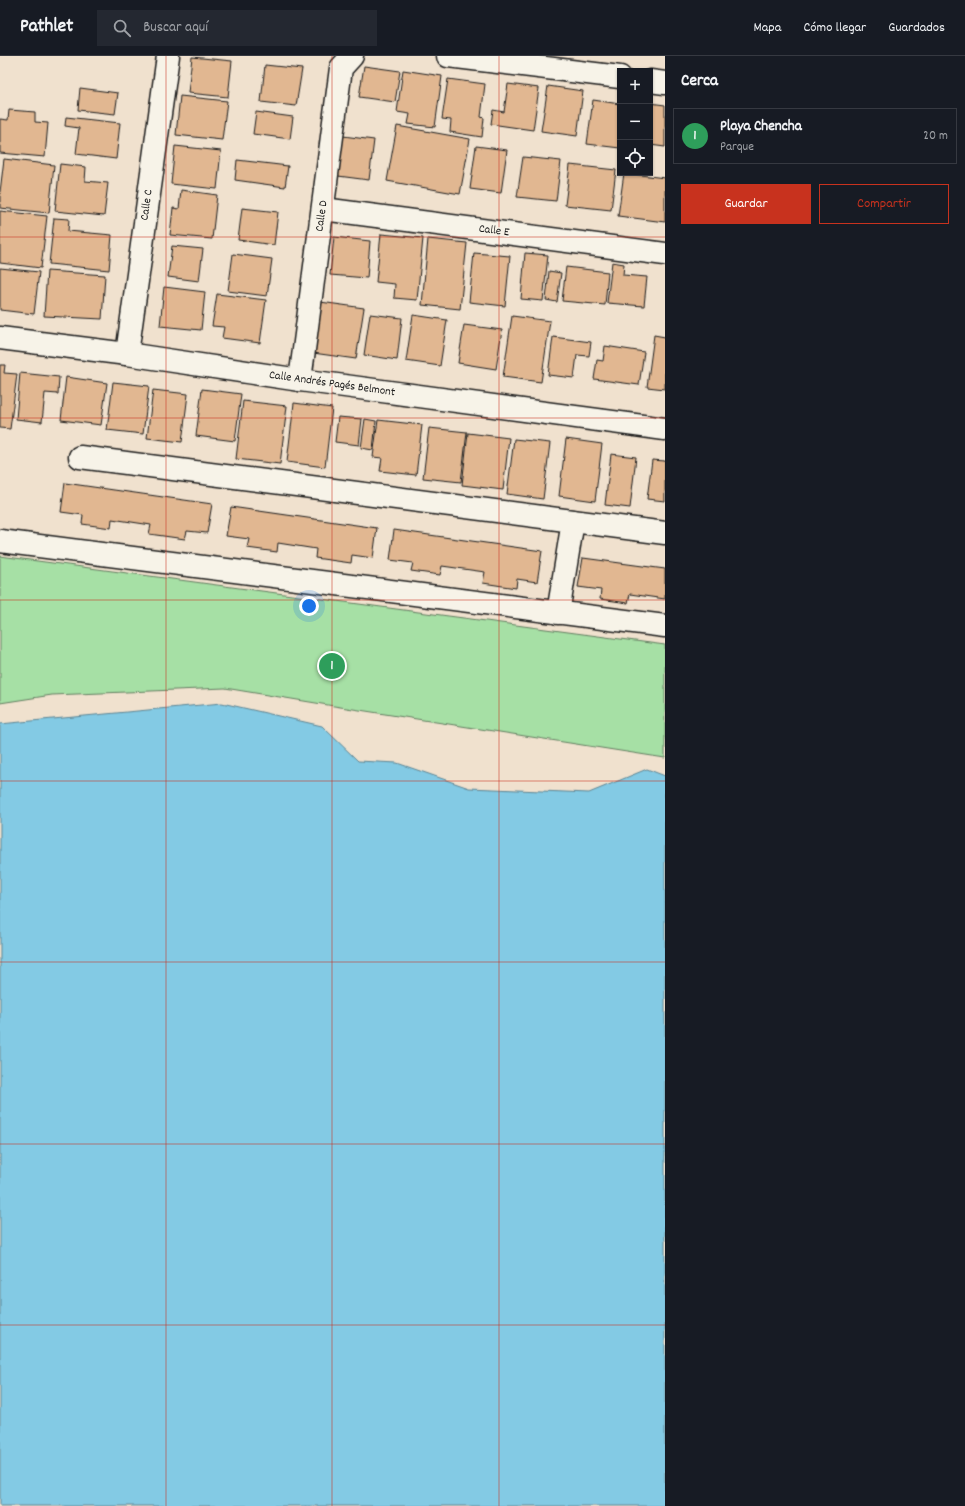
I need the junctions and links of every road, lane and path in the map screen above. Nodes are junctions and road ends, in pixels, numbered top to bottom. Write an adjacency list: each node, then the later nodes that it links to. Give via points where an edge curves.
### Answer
1 (168, 56): 10 (street, Calle C)
2 (352, 56): 7 (street, Calle D, via 341,68)
3 (448, 56): 4 (street)
4 (617, 77)
5 (653, 81): 6 (street)
6 (665, 83)
7 (323, 209): 8 (street, Calle E); 11 (street, Calle D)
8 (665, 254)
9 (0, 338): 10 (street, Calle Andrés Pagés Belmont)
10 (127, 354): 11 (street, Calle Andrés Pagés Belmont)
11 (300, 380): 12 (street, Calle Andrés Pagés Belmont)
12 (665, 429)
13 (80, 457): 14 (street)
14 (572, 521): 15 (street); 17 (street)
15 (665, 533)
16 (0, 541): 17 (street)
17 (558, 613): 18 (street)
18 (665, 626)

